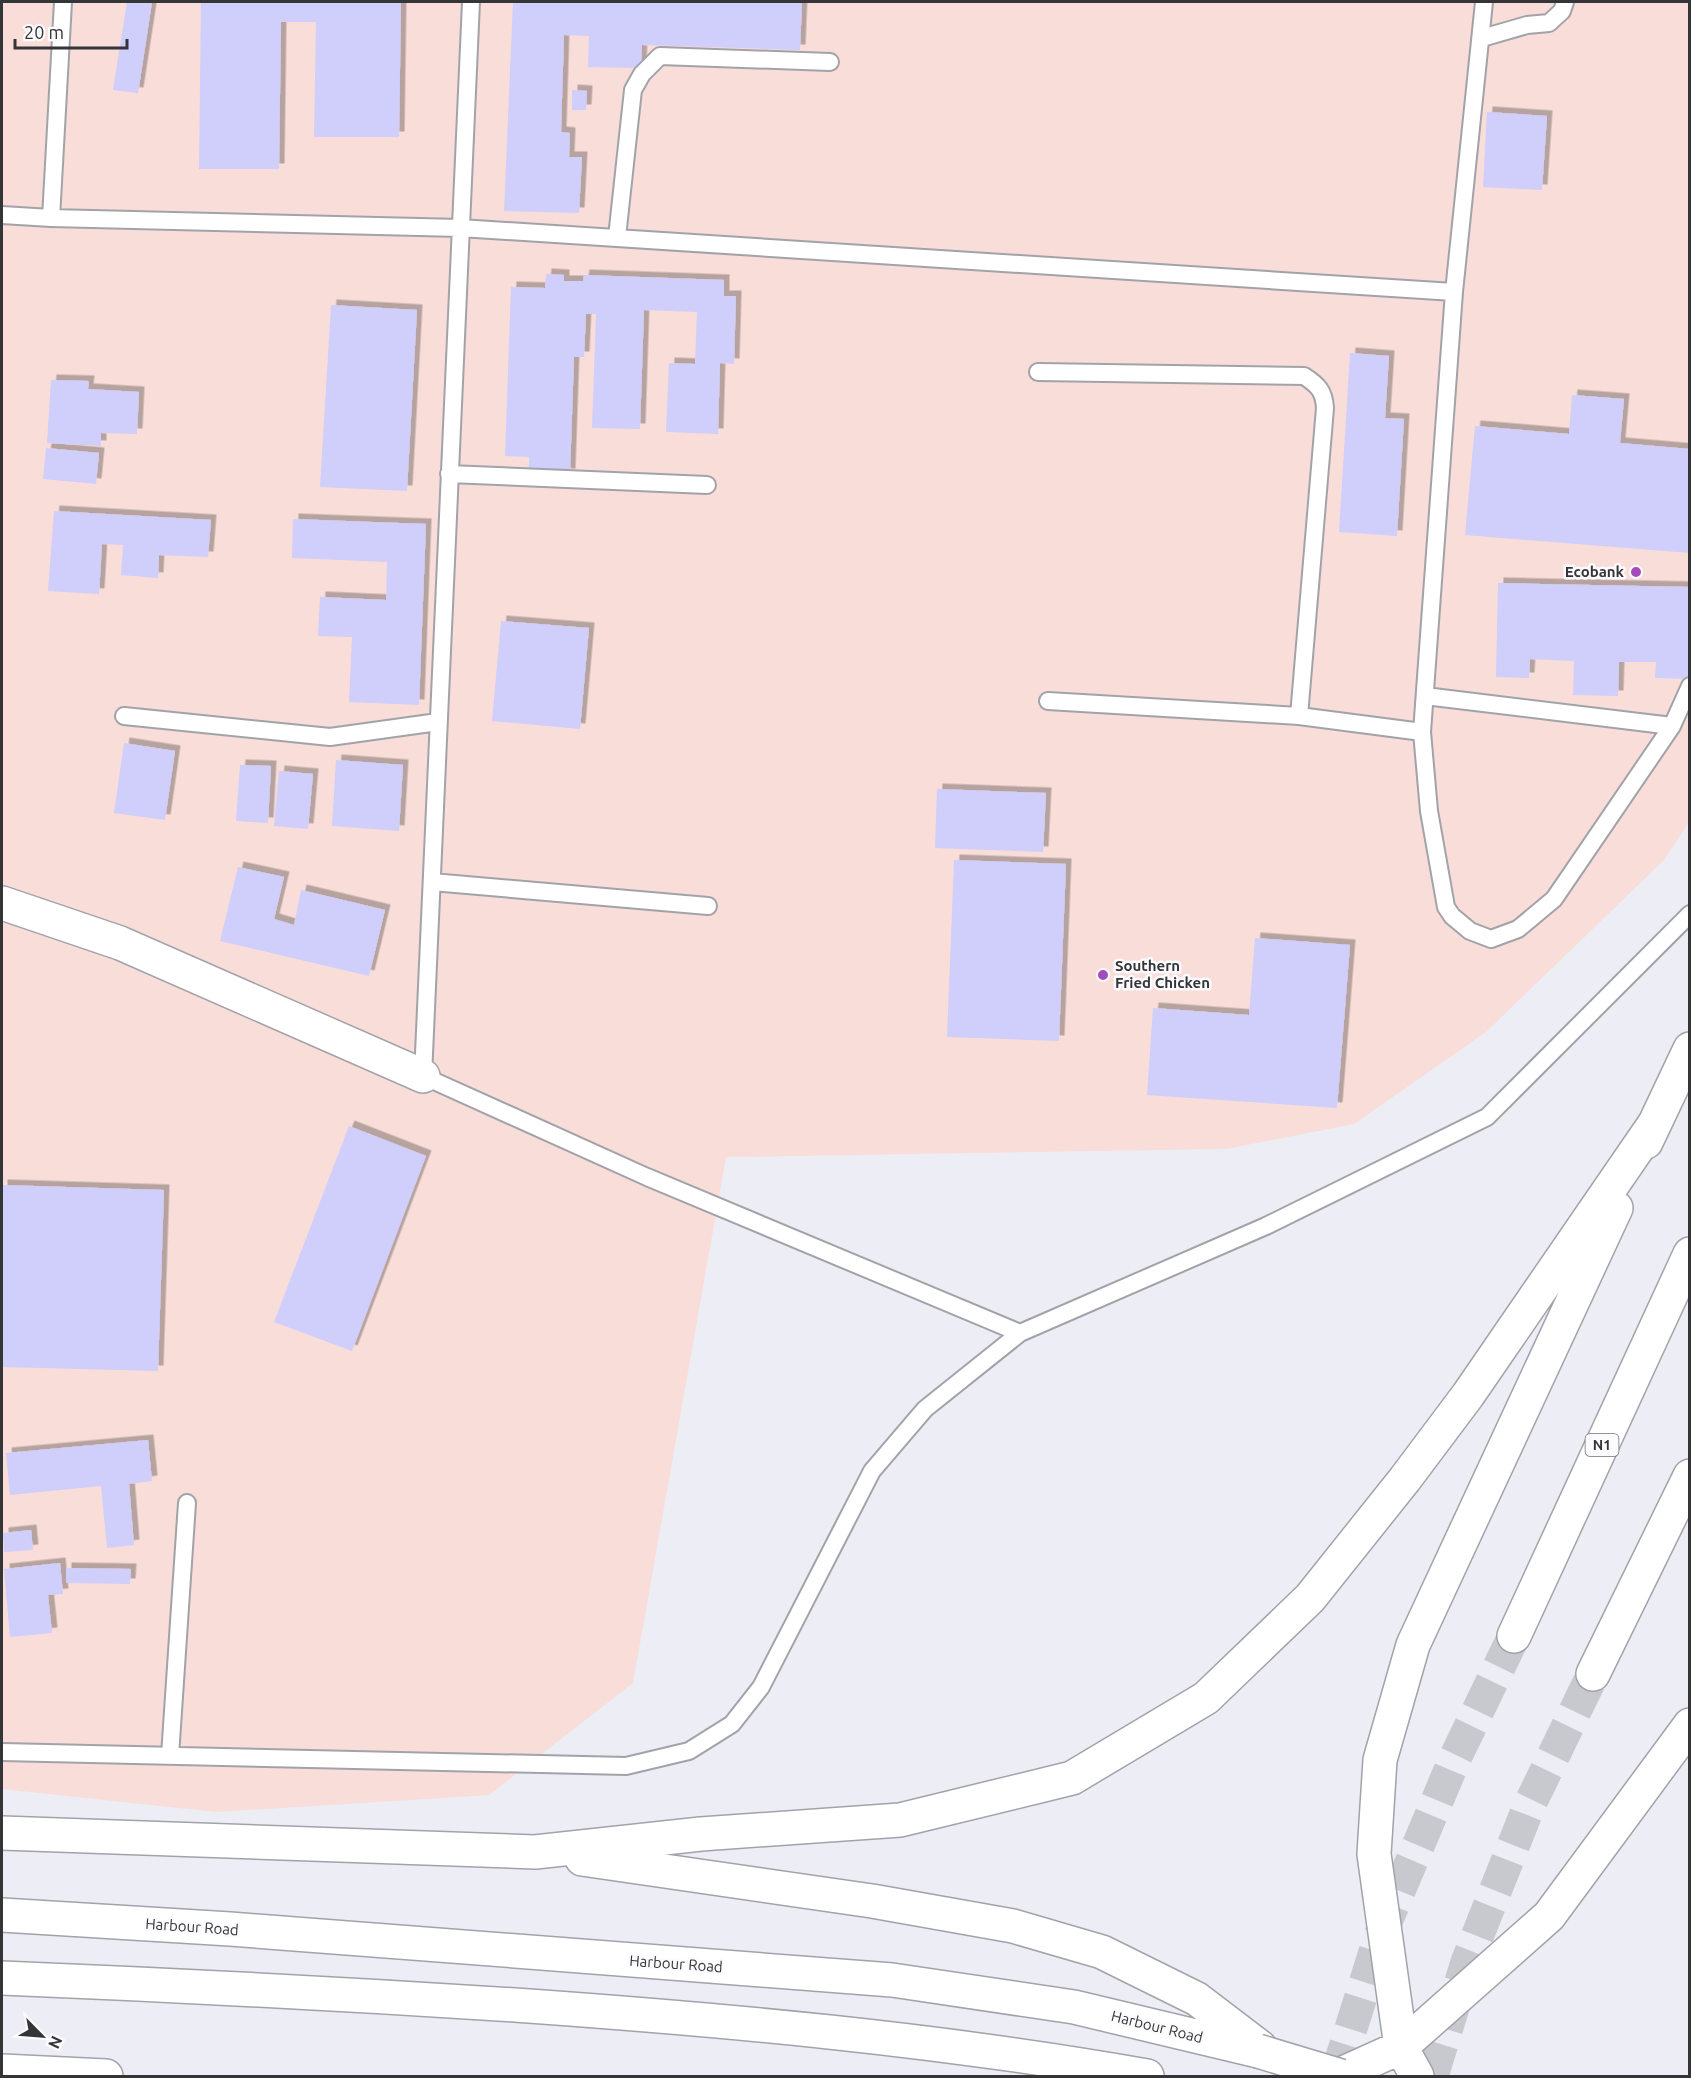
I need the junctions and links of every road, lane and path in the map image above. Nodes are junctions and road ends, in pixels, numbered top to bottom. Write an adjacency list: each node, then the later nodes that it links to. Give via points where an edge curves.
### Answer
1 (63, 2): 8 (lane)
2 (471, 2): 9 (lane)
3 (1484, 2): 5 (lane)
4 (1565, 2): 5 (lane, via 1562,11 1549,23)
5 (1482, 38): 11 (lane)
6 (830, 62): 10 (lane, via 660,56 633,90)
7 (2, 215): 8 (lane)
8 (51, 219): 9 (lane)
9 (460, 228): 10 (lane); 13 (lane)
10 (617, 237): 11 (lane)
11 (1454, 292): 16 (lane)
12 (1038, 372): 19 (lane, via 1304,376 1318,384 1325,408)
13 (449, 474): 14 (lane); 20 (lane)
14 (707, 485)
15 (1689, 687): 21 (lane)
16 (1425, 696): 21 (lane); 22 (lane)
17 (1048, 701): 19 (lane)
18 (124, 716): 20 (lane, via 330,737)
19 (1299, 716): 22 (lane)
20 (438, 722): 23 (lane)
21 (1672, 726): 22 (lane, via 1554,899 1518,929 1491,939 1470,931 1446,907 1429,811)
22 (1422, 732)
23 (432, 882): 25 (lane); 28 (lane)
24 (2, 903): 28 (main road, via 120,944)
25 (708, 906)
26 (1689, 914): 31 (lane, via 1487,1117 1266,1226)
27 (1689, 1048): 29 (main road)
28 (423, 1076): 31 (lane, via 647,1177)
29 (1655, 1123): 40 (main road, via 1468,1395 1405,1479 1310,1598 1206,1698 1072,1778 900,1820 701,1834); 43 (main road, via 1413,1644 1380,1760 1374,1854)
30 (1689, 1254): 34 (main road, N1)
31 (1020, 1333): 38 (lane, via 925,1409 872,1471 761,1687 732,1724 689,1751 626,1766)
32 (1689, 1476): 35 (main road)
33 (188, 1503): 38 (lane)
34 (1514, 1636)
35 (1593, 1674)
36 (1689, 1725): 43 (main road, via 1549,1916)
37 (2, 1752): 38 (lane)
38 (170, 1756)
39 (2, 1833): 40 (main road)
40 (535, 1852): 47 (main road, via 872,1901 1024,1929 1102,1952 1197,1999)
41 (2, 1915): 48 (main road, Harbour Road, bridge, via 892,1980 1074,2007 1258,2051)
42 (2, 1978): 46 (main road, via 692,2017 1035,2056)
43 (1401, 2047): 48 (main road); 49 (main road)
44 (2, 2071): 45 (main road)
45 (106, 2076)
46 (1147, 2076)
47 (1296, 2076)
48 (1339, 2076)
49 (1417, 2076)

